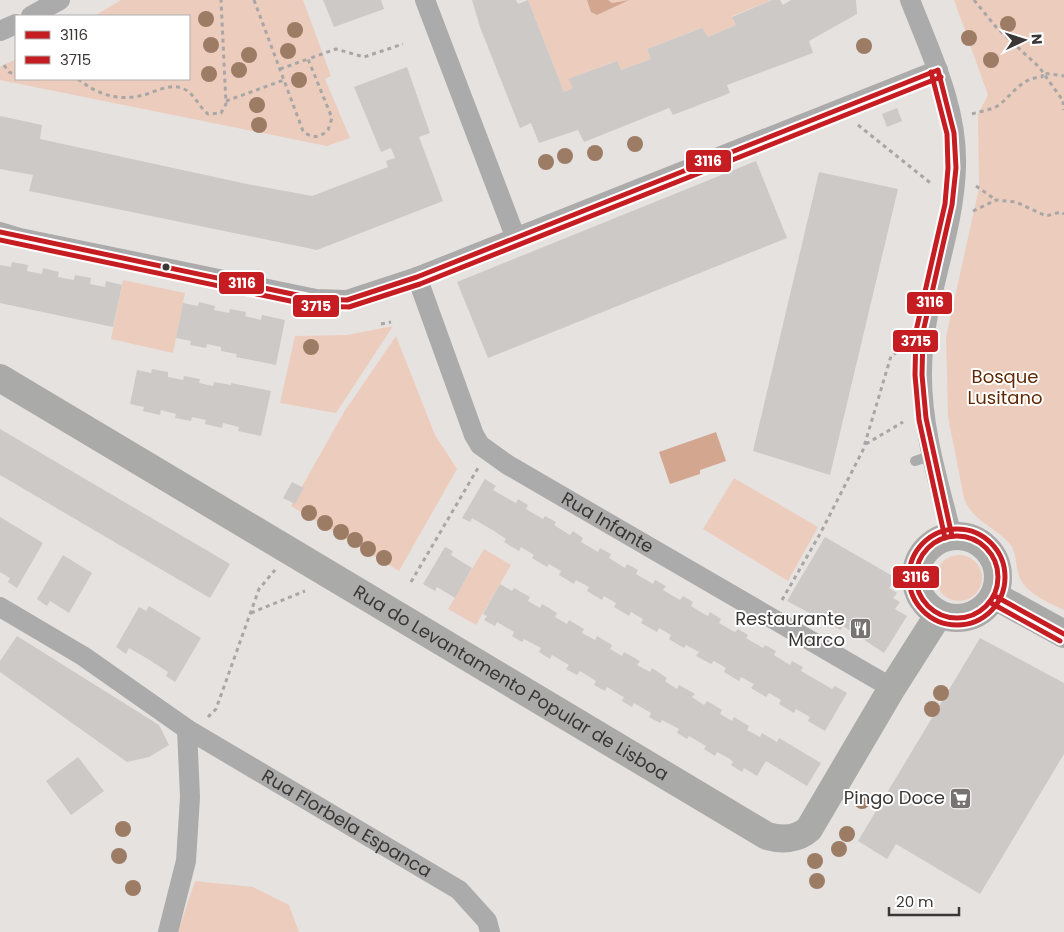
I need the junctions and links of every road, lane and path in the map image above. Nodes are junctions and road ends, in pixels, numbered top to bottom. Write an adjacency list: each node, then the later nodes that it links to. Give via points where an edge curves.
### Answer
1 (60, 0): 7 (street)
2 (222, 0): 20 (path)
3 (254, 0): 13 (path)
4 (425, 0): 31 (street)
5 (910, 0): 14 (street)
6 (974, 0): 15 (path)
7 (33, 15)
8 (15, 24): 9 (street)
9 (0, 31)
10 (403, 44): 11 (path, via 364,57 336,49)
11 (308, 59): 13 (path); 19 (path, via 332,118 324,134 312,137 303,131)
12 (4, 65): 16 (path)
13 (280, 69): 19 (path)
14 (938, 70): 31 (street); 40 (street, via 954,133 956,168 952,205 923,332 924,458)
15 (1043, 73): 17 (path); 21 (path); 23 (path, via 1042,77 1020,84 997,106)
16 (15, 75)
17 (1064, 76)
18 (80, 80): 20 (path, via 108,96 121,98 174,86 193,95 206,112 213,115 224,110)
19 (284, 80): 20 (path)
20 (226, 101)
21 (1064, 101): 22 (path)
22 (1064, 110)
23 (972, 114)
24 (852, 120): 26 (path)
25 (973, 184): 27 (path)
26 (935, 186)
27 (996, 200): 28 (path); 29 (path, via 1016,202 1046,216)
28 (969, 214)
29 (1064, 214)
30 (0, 232): 32 (street, via 324,300 361,297)
31 (515, 236): 32 (street)
32 (416, 277): 50 (street, Rua Infante, via 480,445 508,465)
33 (391, 322): 34 (path)
34 (381, 324)
35 (902, 349): 38 (path, via 891,356)
36 (0, 378): 50 (street, Rua do Levantamento Popular de Lisboa, via 767,836 787,838 804,834 809,829)
37 (907, 420): 38 (path)
38 (865, 444): 45 (path, via 820,534)
39 (482, 463): 42 (path)
40 (952, 536): 44 (street, via 977,541 987,549 998,571); 48 (street, via 932,546 918,564 918,588 929,608)
41 (275, 569): 47 (path, via 259,590)
42 (411, 582)
43 (309, 589): 47 (path)
44 (995, 596): 48 (street, via 976,614 964,618); 49 (street)
45 (780, 603)
46 (0, 608): 51 (street, Rua Florbela Espanca, via 83,656)
47 (251, 614): 51 (path, via 216,708)
48 (939, 614): 50 (street, Rua do Levantamento Popular de Lisboa)
49 (1064, 634)
50 (892, 688)
51 (193, 733): 52 (street, via 186,862); 53 (street, Rua Florbela Espanca, via 459,890 488,921)
52 (168, 932)
53 (490, 932)

